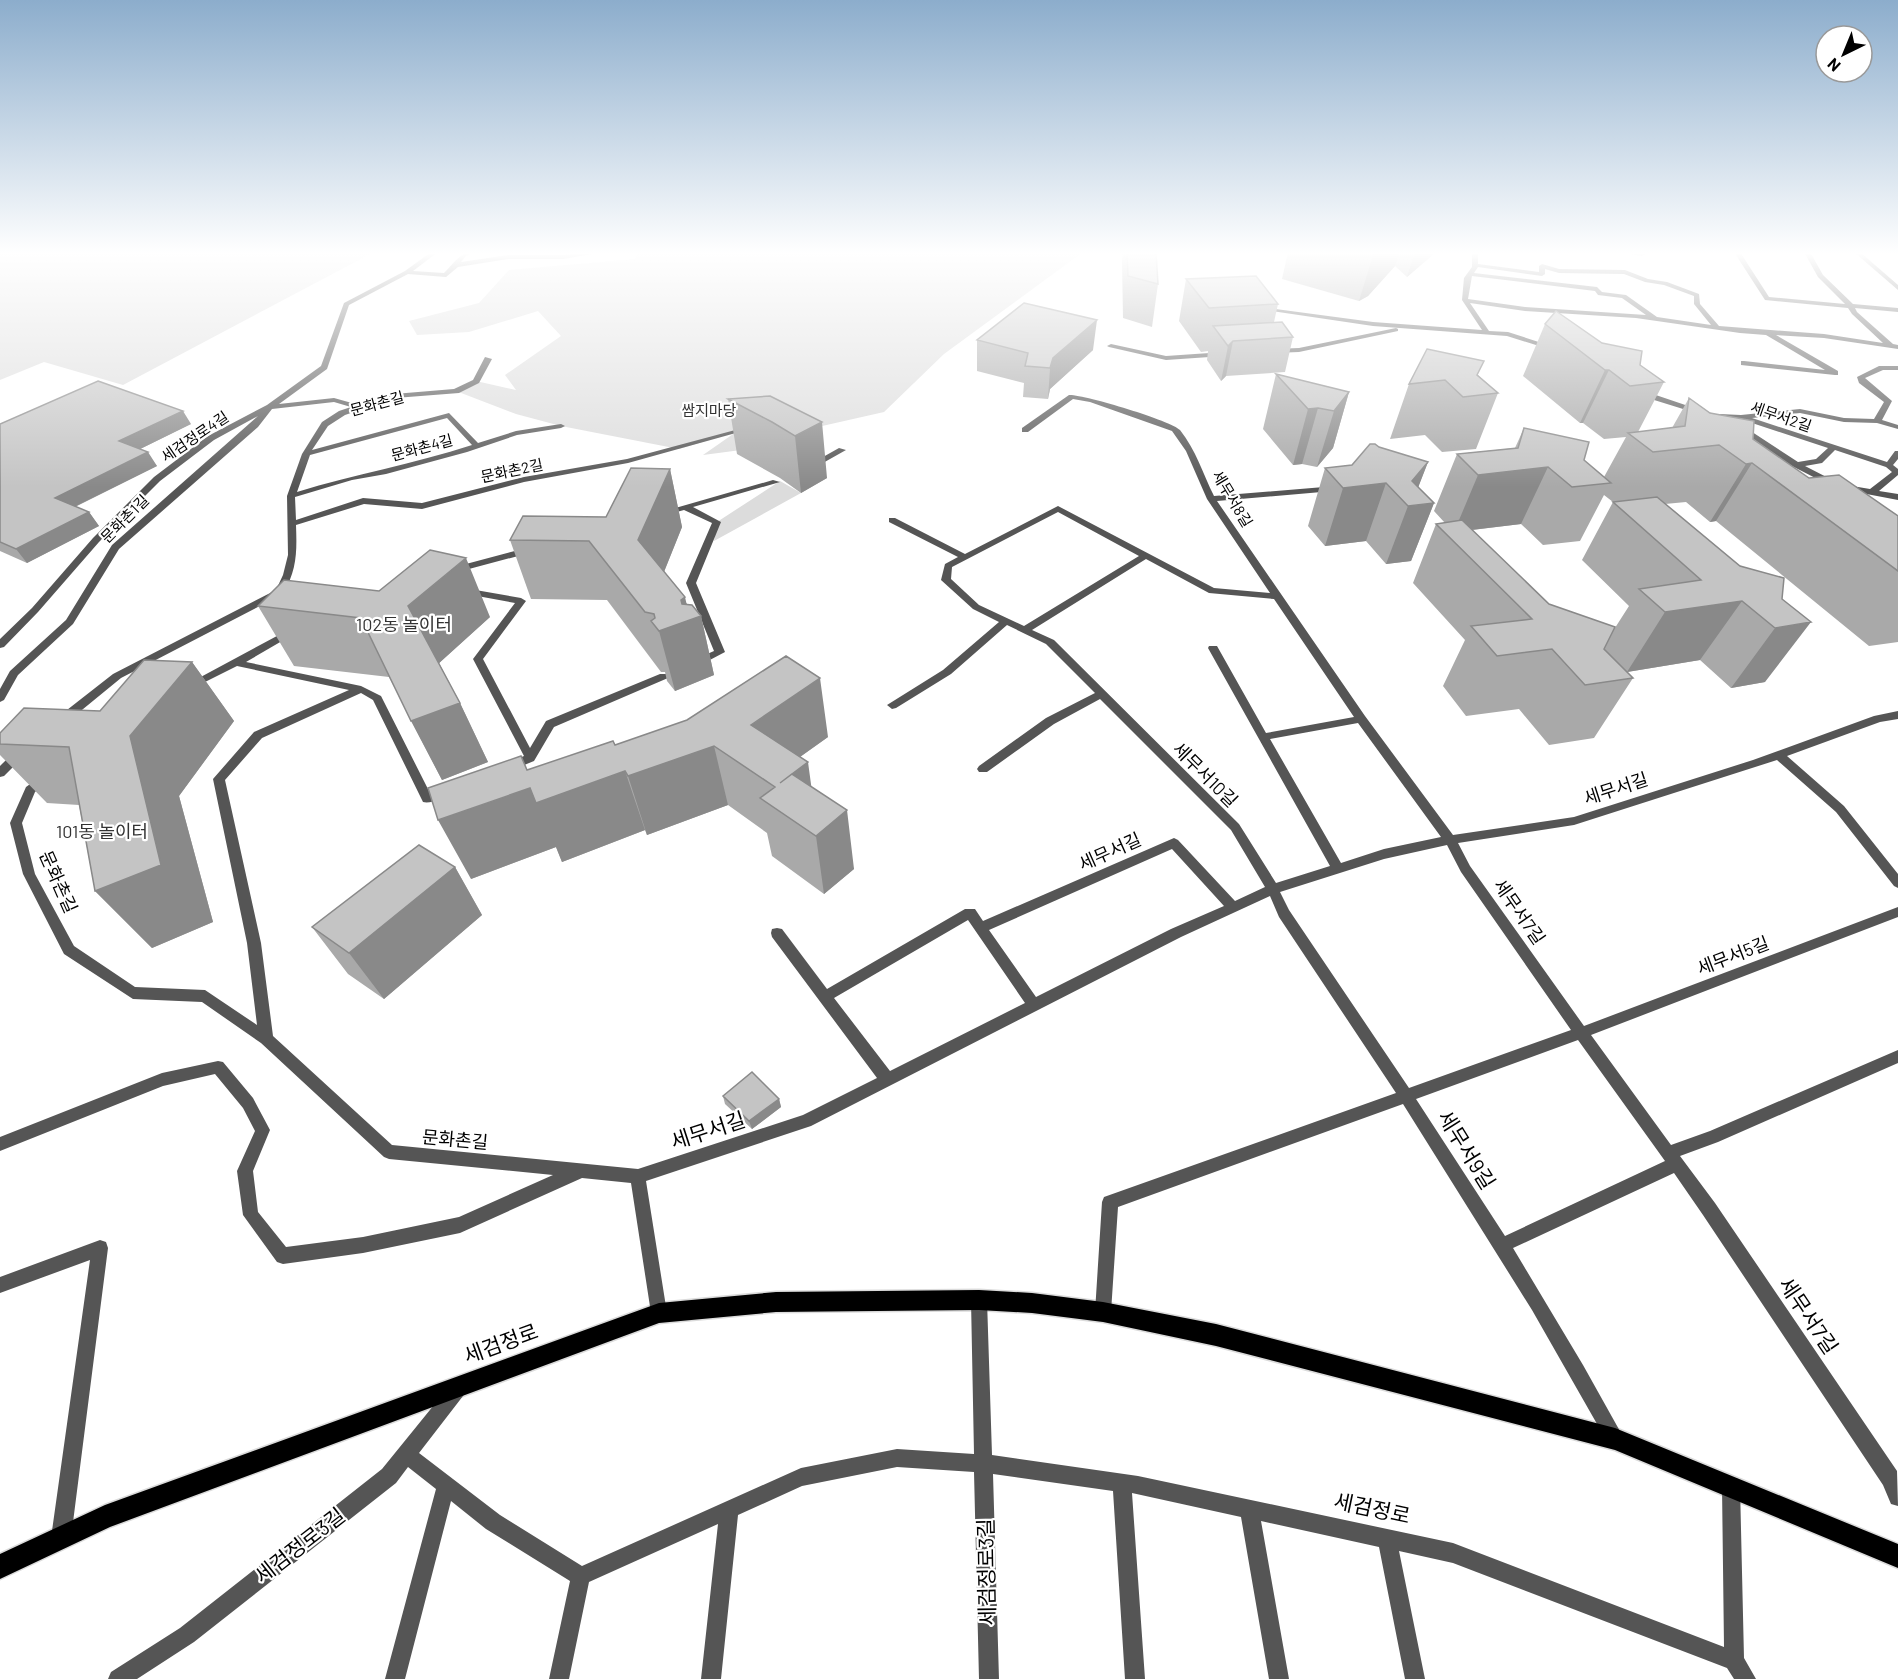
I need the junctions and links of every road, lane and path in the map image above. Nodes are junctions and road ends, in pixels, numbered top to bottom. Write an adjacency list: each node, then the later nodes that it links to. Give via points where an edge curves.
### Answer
1 (337, 330): 18 (street, 세검정로4길, via 324,367)
2 (1391, 330): 11 (street, via 1299,350)
3 (1466, 330): 6 (street)
4 (1749, 330): 7 (street)
5 (1874, 330): 9 (street)
6 (1487, 332): 10 (street, via 1508,334)
7 (1765, 332): 9 (street); 15 (street, via 1836,373)
8 (1111, 346): 13 (street, via 1166,358)
9 (1895, 347): 12 (street)
10 (1556, 350)
11 (1266, 352)
12 (1898, 353)
13 (1232, 354)
14 (488, 359): 19 (street, 문화촌길, via 476,381 456,391 394,396)
15 (1744, 363)
16 (1898, 368): 22 (street, via 1882,368 1861,377 1888,401)
17 (1632, 390): 20 (street, 세무서2길)
18 (270, 406): 19 (street, via 334,400); 59 (street, 세검정로4길, via 212,438 156,479); 67 (street, 문화촌1길, via 255,425 115,547 69,622 14,673)
19 (359, 407): 33 (street, 문화촌길, via 325,424)
20 (1712, 415): 21 (street, 세무서2길); 27 (street, 세무서2길)
21 (1741, 417): 22 (street, via 1800,411 1844,420); 30 (street, 세무서2길)
22 (1877, 421): 24 (street)
23 (561, 426): 29 (street, 문화촌4길, via 516,433)
24 (1898, 427)
25 (1025, 430): 45 (street, 세무서8길, via 1072,397 1174,429 1190,451)
26 (739, 431): 49 (street, 문화촌2길, via 628,461 524,480 423,506 363,501)
27 (1763, 444): 28 (street); 34 (street, 세무서2길)
28 (1752, 445)
29 (477, 446): 33 (street, 문화촌길, via 449,416); 43 (street, 문화촌4길)
30 (1833, 448): 34 (street, 세무서2길, via 1819,461); 35 (street, 세무서2길)
31 (842, 450): 36 (street)
32 (1898, 453): 35 (street)
33 (306, 454): 43 (street, 문화촌길)
34 (1796, 465): 41 (street, 세무서2길, via 1838,486)
35 (1889, 465): 37 (street, 세무서2길)
36 (810, 466)
37 (1897, 472): 41 (street, 세무서2길)
38 (776, 482): 39 (street)
39 (753, 487): 42 (street); 46 (street)
40 (1344, 487): 45 (street)
41 (1872, 492): 44 (street, 세무서2길)
42 (764, 493)
43 (291, 496): 49 (street, 문화촌길)
44 (1898, 497)
45 (1211, 499): 55 (street, 세무서8길)
46 (685, 507): 47 (street); 61 (street, via 717,522 691,583 720,652)
47 (654, 515)
48 (892, 520): 52 (street)
49 (292, 524): 71 (street, 문화촌길, via 292,555 280,592 117,676)
50 (544, 546): 53 (street)
51 (1145, 556): 52 (street, 세무서10길, via 1058,509); 55 (street, 세무서10길, via 1212,591); 58 (street)
52 (964, 557): 56 (street, 세무서10길, via 948,566 946,580 976,607)
53 (444, 573)
54 (455, 590): 75 (street, via 521,601 478,659)
55 (1277, 596): 70 (street, 세무서8길)
56 (1006, 621): 58 (street, 세무서10길); 68 (street, via 946,672)
57 (305, 623): 62 (street)
58 (1025, 630): 66 (street, 세무서10길, via 1050,642)
59 (0, 645)
60 (1213, 648): 72 (street)
61 (702, 660)
62 (236, 663): 64 (street); 65 (street)
63 (664, 676): 75 (street, via 550,724)
64 (361, 689): 80 (street, via 376,698 427,799); 92 (street, via 258,735 219,780 254,943)
65 (177, 691)
66 (1101, 694): 77 (street, via 1050,721); 84 (street, 세무서10길, via 1234,828)
67 (0, 698)
68 (892, 705)
69 (1898, 715): 74 (street, 세무서길)
70 (1360, 719): 72 (street); 81 (street, 세무서8길)
71 (56, 725)
72 (1263, 737): 82 (street)
73 (30, 746): 79 (street)
74 (1778, 755): 81 (street, 세무서길, via 1574,821); 83 (street, via 1840,809)
75 (530, 758): 78 (street)
76 (54, 768): 92 (street, 문화촌길, via 30,790 16,823 29,874 69,950 133,993 205,996)
77 (983, 769)
78 (499, 770)
79 (0, 773)
80 (458, 787)
81 (1450, 840): 82 (street, 세무서길); 91 (street, 세무서7길, via 1465,869)
82 (1338, 869): 84 (street, 세무서길)
83 (1898, 883)
84 (1273, 889): 85 (street, 세무서길); 95 (street, 세무서9길, via 1284,913)
85 (1233, 908): 87 (street, 세무서길, via 1174,843); 90 (street, 세무서길)
86 (1898, 912): 91 (street, 세무서5길)
87 (980, 928): 89 (street, via 970,914); 90 (street)
88 (777, 933): 89 (street)
89 (825, 997): 94 (street)
90 (1034, 1005): 94 (street, 세무서길)
91 (1581, 1033): 95 (street); 97 (street, 세무서7길)
92 (266, 1039): 98 (street, 문화촌길, via 389,1152)
93 (1898, 1056): 97 (street, via 1713,1137)
94 (887, 1079): 99 (street, 세무서길, via 806,1121)
95 (1407, 1096): 100 (street, 세무서9길); 103 (street, via 1110,1202)
96 (0, 1144): 98 (street, 문화촌길, via 162,1080 218,1067 248,1103 263,1130 245,1171 251,1215 283,1256 460,1225)
97 (1672, 1159): 100 (street); 112 (street, 세무서7길, via 1820,1371 1890,1478)
98 (581, 1171): 99 (street, 문화촌길)
99 (638, 1176): 104 (street)
100 (1502, 1246): 106 (street, 세무서9길, via 1574,1362)
101 (0, 1286): 115 (street, via 100,1248)
102 (979, 1300): 103 (main road, 세검정로, via 1032,1302); 104 (main road, 세검정로, via 776,1302); 108 (street)
103 (1103, 1312): 106 (main road, 세검정로, via 1215,1335)
104 (659, 1313): 105 (main road, 세검정로)
105 (460, 1386): 107 (street, 세검정로3길); 115 (main road, 세검정로, via 105,1517)
106 (1615, 1439): 111 (main road, 세검정로)
107 (406, 1454): 110 (street); 121 (street, 세검정로3길, via 389,1476 187,1635)
108 (984, 1464): 109 (street, 세검정로); 114 (street, 세검정로, via 897,1458 801,1477); 125 (street, 세검정로3길)
109 (1122, 1483): 113 (street, 세검정로); 126 (street)
110 (446, 1485): 119 (street, via 493,1522); 122 (street)
111 (1731, 1486): 117 (main road, 세검정로); 120 (street)
112 (1898, 1497)
113 (1249, 1509): 116 (street, 세검정로); 127 (street)
114 (729, 1510): 119 (street, 세검정로); 124 (street)
115 (61, 1538): 118 (main road, 세검정로)
116 (1387, 1539): 120 (street, 세검정로, via 1453,1553); 128 (street)
117 (1898, 1556)
118 (0, 1567)
119 (581, 1576): 123 (street)
120 (1734, 1661): 129 (street)
121 (118, 1679)
122 (395, 1679)
123 (559, 1679)
124 (711, 1679)
125 (989, 1679)
126 (1135, 1679)
127 (1280, 1679)
128 (1415, 1679)
129 (1746, 1679)

